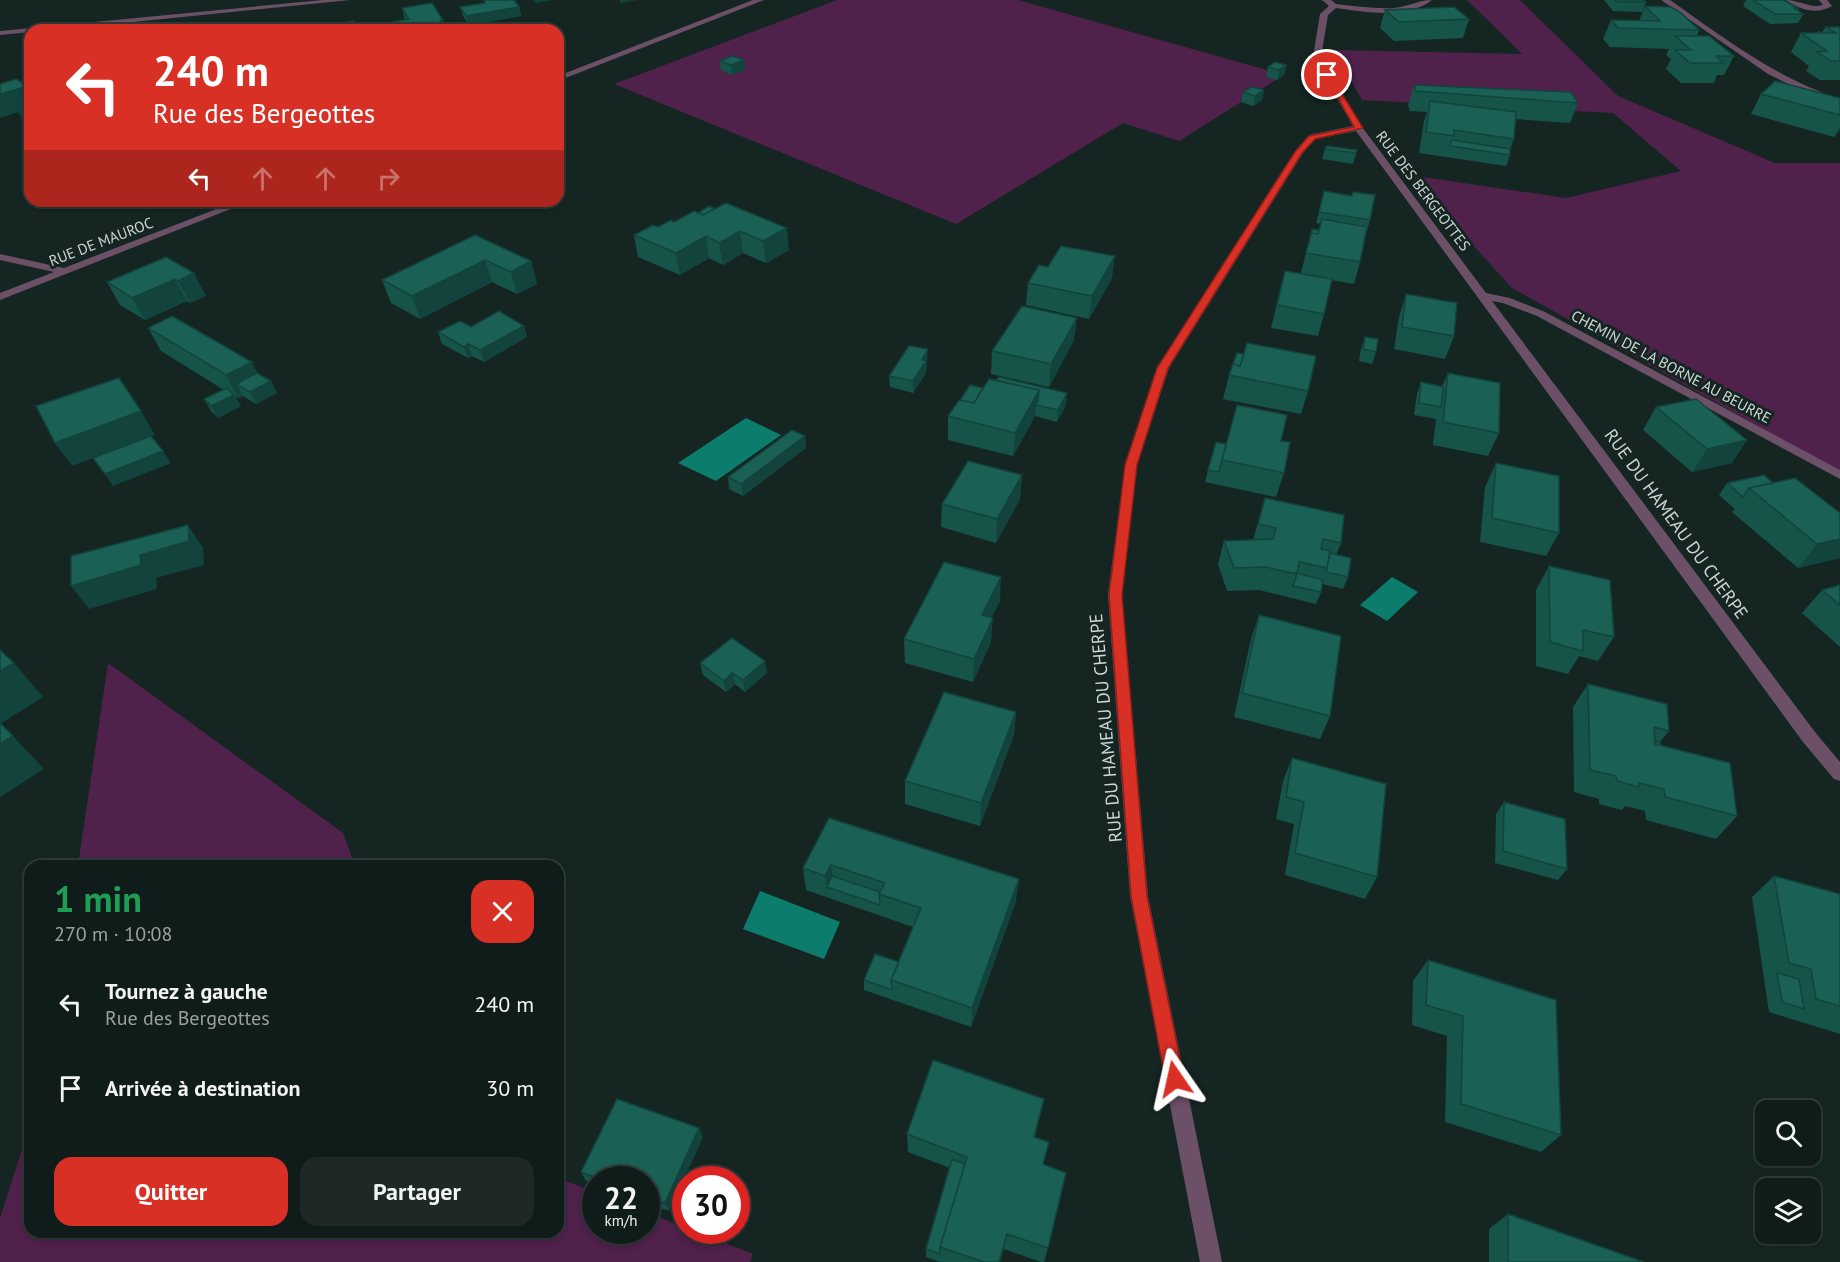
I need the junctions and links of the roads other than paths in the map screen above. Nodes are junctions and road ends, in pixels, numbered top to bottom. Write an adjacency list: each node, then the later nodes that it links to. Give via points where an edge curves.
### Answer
1 (346, 0): 8 (street)
2 (760, 0): 11 (street)
3 (1428, 0): 7 (street, RUE DES BERGEOTTES, via 1411,8 1378,10)
4 (1665, 0): 12 (street, via 1767,72)
5 (1790, 0): 6 (street, via 1815,9 1828,6)
6 (1822, 0)
7 (1330, 3): 13 (street, RUE DES BERGEOTTES, via 1324,14 1317,57)
8 (94, 24)
9 (24, 31): 10 (street)
10 (0, 33)
11 (564, 77)
12 (1840, 102)
13 (1359, 128): 18 (street, RUE DES BERGEOTTES); 21 (street, RUE DU HAMEAU DU CHERPE, via 1312,137 1299,152 1163,368 1131,465 1115,595 1139,896)
14 (231, 207): 16 (street, RUE DE MAUROC)
15 (0, 257): 16 (street)
16 (66, 272): 17 (street, RUE DE MAUROC)
17 (2, 295)
18 (1483, 296): 19 (street, CHEMIN DE LA BORNE AU BEURRE, via 1542,314); 20 (street, RUE DU HAMEAU DU CHERPE, via 1809,738)
19 (1840, 475)
20 (1840, 774)
21 (1210, 1262)

